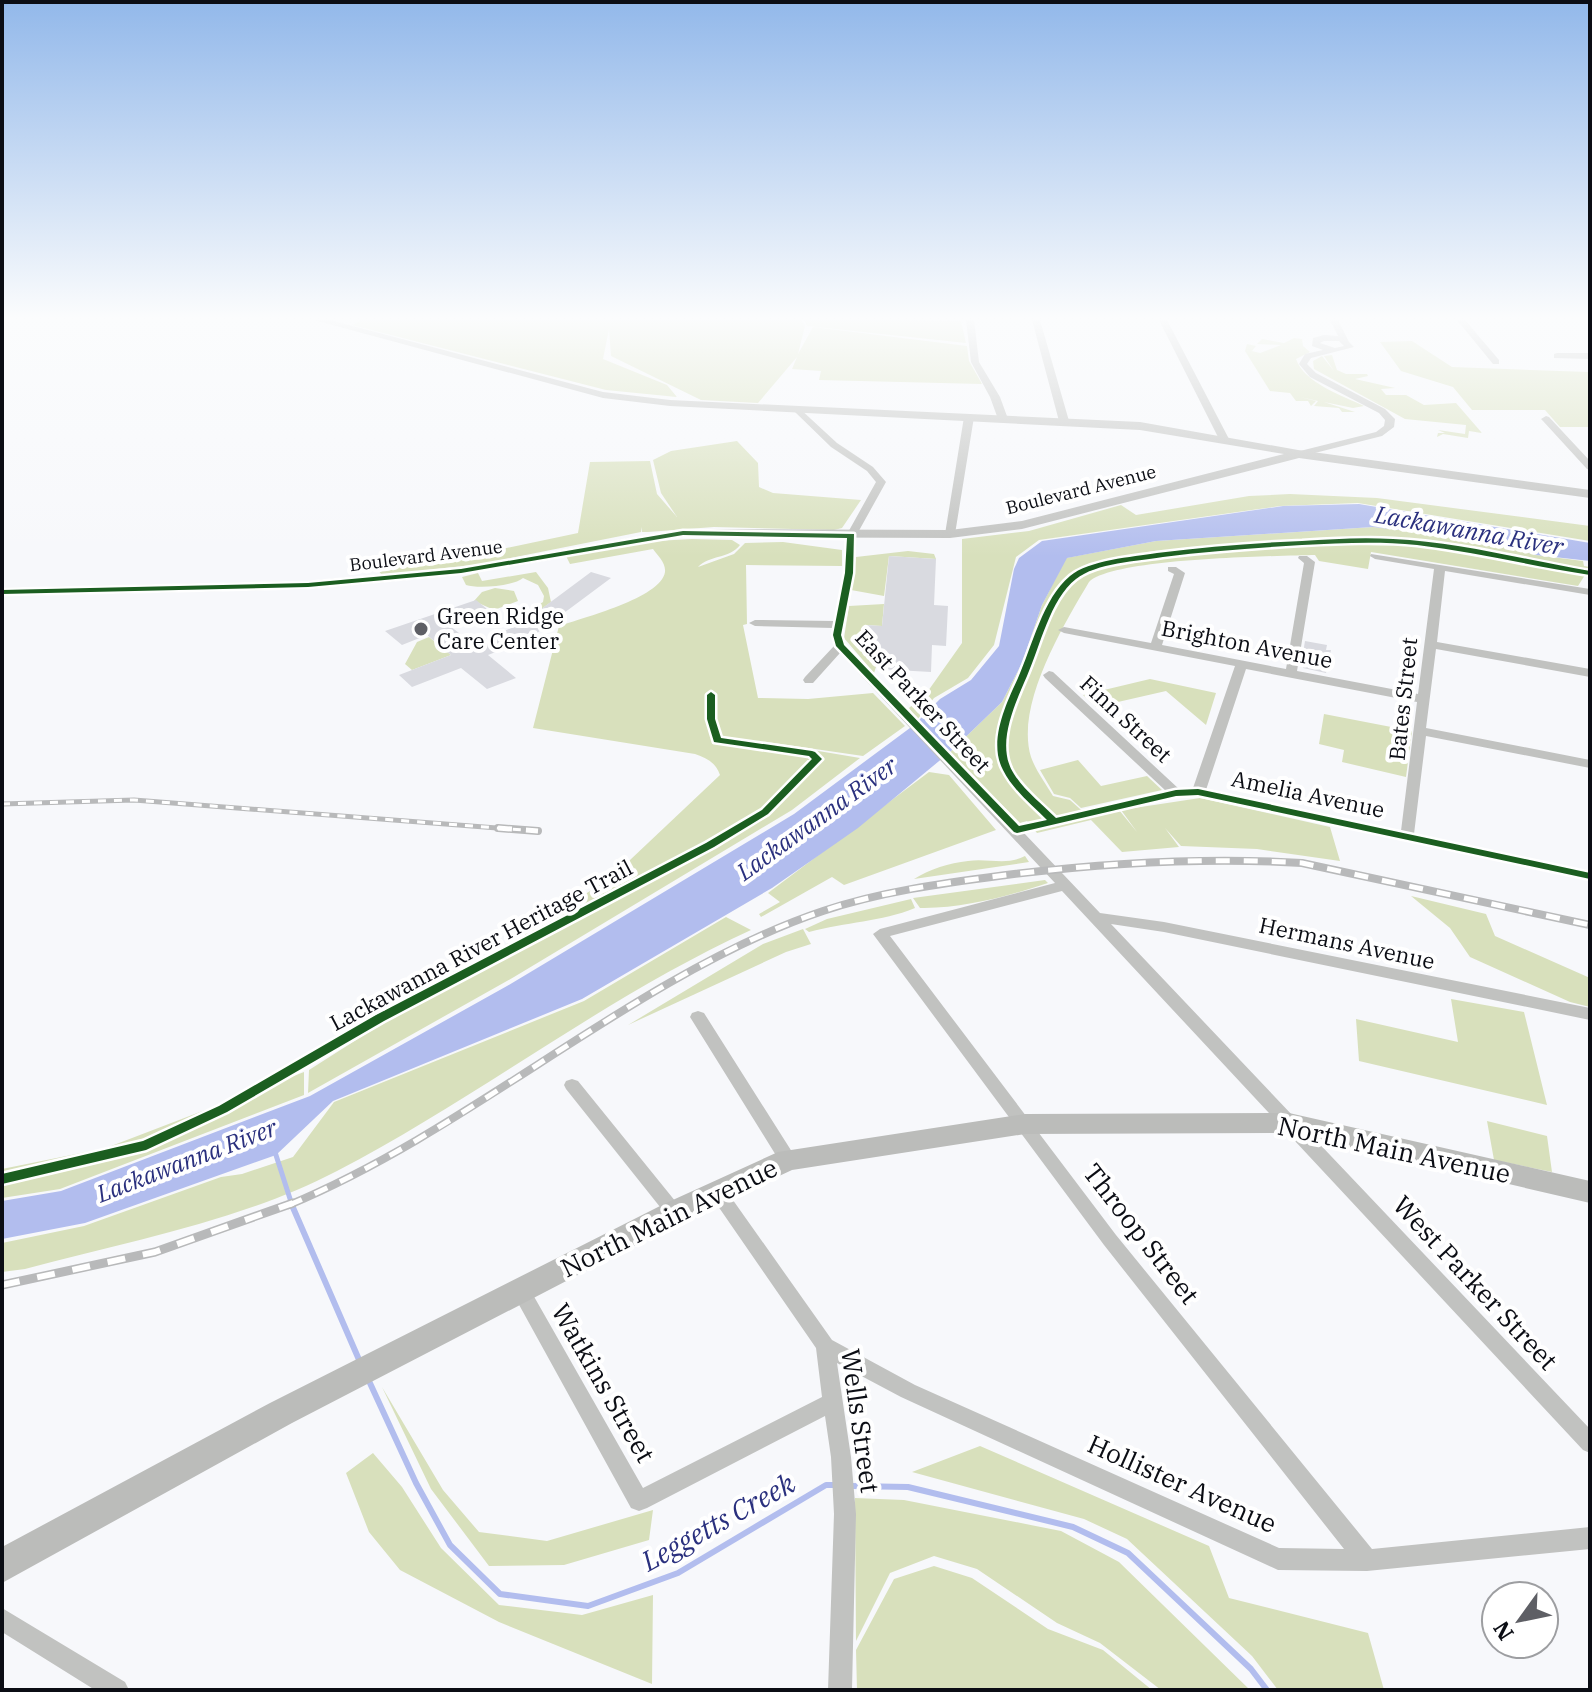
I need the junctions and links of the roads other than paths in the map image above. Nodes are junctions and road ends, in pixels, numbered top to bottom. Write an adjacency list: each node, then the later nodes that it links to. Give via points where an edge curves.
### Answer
1 (636, 399): 6 (street)
2 (996, 399): 8 (street)
3 (1058, 399): 10 (street)
4 (1203, 399): 11 (street)
5 (1359, 399): 14 (street, via 1382,411 1390,419 1389,427)
6 (798, 410): 7 (street); 18 (street, East Parker Street, via 881,482)
7 (969, 417): 8 (street); 17 (street)
8 (1003, 419): 10 (street)
9 (1546, 419): 13 (street)
10 (1064, 421): 11 (street)
11 (1224, 439): 14 (street)
12 (1590, 452): 13 (street)
13 (1578, 453): 15 (street)
14 (1299, 454): 16 (street, Boulevard Avenue); 17 (street, Boulevard Avenue, via 1022,525)
15 (1590, 467)
16 (1590, 494)
17 (950, 534): 18 (street, Boulevard Avenue)
18 (851, 536): 23 (street, Boulevard Avenue, via 683,533 461,571 308,585); 26 (street, East Parker Street)
19 (1375, 556): 21 (street)
20 (1303, 558): 33 (street, via 1310,562)
21 (1440, 567): 24 (street); 28 (street, Bates Street)
22 (1172, 569): 30 (street, via 1180,573)
23 (2, 592)
24 (1590, 592)
25 (755, 623): 26 (street)
26 (838, 625): 29 (street, East Parker Street)
27 (1064, 630): 30 (street, Brighton Avenue)
28 (1429, 644): 32 (street); 36 (street, Bates Street)
29 (840, 646): 35 (street); 41 (street, East Parker Street)
30 (1156, 647): 31 (street, Brighton Avenue)
31 (1242, 663): 33 (street, Brighton Avenue); 39 (street)
32 (1590, 673)
33 (1291, 674): 36 (street, Brighton Avenue)
34 (1049, 675): 40 (street, Finn Street)
35 (809, 680)
36 (1423, 699): 37 (street, Bates Street)
37 (1421, 731): 38 (street); 42 (street, Bates Street)
38 (1590, 764)
39 (1198, 792): 40 (street, Amelia Avenue); 42 (street, Amelia Avenue)
40 (1176, 793): 41 (street, Amelia Avenue)
41 (1017, 830): 44 (street, East Parker Street)
42 (1407, 835): 43 (street, Amelia Avenue)
43 (1590, 876)
44 (1067, 885): 45 (street, East Parker Street); 50 (street, Throop Street, via 880,934)
45 (1095, 917): 46 (street, Hermans Avenue); 49 (street, East Parker Street)
46 (1590, 1014)
47 (698, 1017): 51 (street)
48 (572, 1085): 54 (street)
49 (1289, 1123): 50 (main road, North Main Avenue); 53 (main road, North Main Avenue); 58 (street, West Parker Street)
50 (1025, 1124): 51 (main road, North Main Avenue); 60 (street, Throop Street, via 1110,1240)
51 (788, 1160): 52 (main road, North Main Avenue)
52 (717, 1191): 54 (main road, North Main Avenue); 56 (street, Wells Street)
53 (1590, 1192)
54 (674, 1212): 55 (main road, North Main Avenue)
55 (521, 1292): 57 (street, Watkins Street, via 639,1501); 61 (main road, North Main Avenue, via 330,1388)
56 (825, 1346): 57 (street, Wells Street); 60 (street, Hollister Avenue, via 908,1391 1278,1559)
57 (832, 1402): 64 (street, Wells Street, via 845,1514)
58 (1590, 1443)
59 (1590, 1538): 60 (street, Hollister Avenue)
60 (1367, 1560)
61 (2, 1566)
62 (2, 1619): 63 (street)
63 (117, 1690)
64 (840, 1690)

